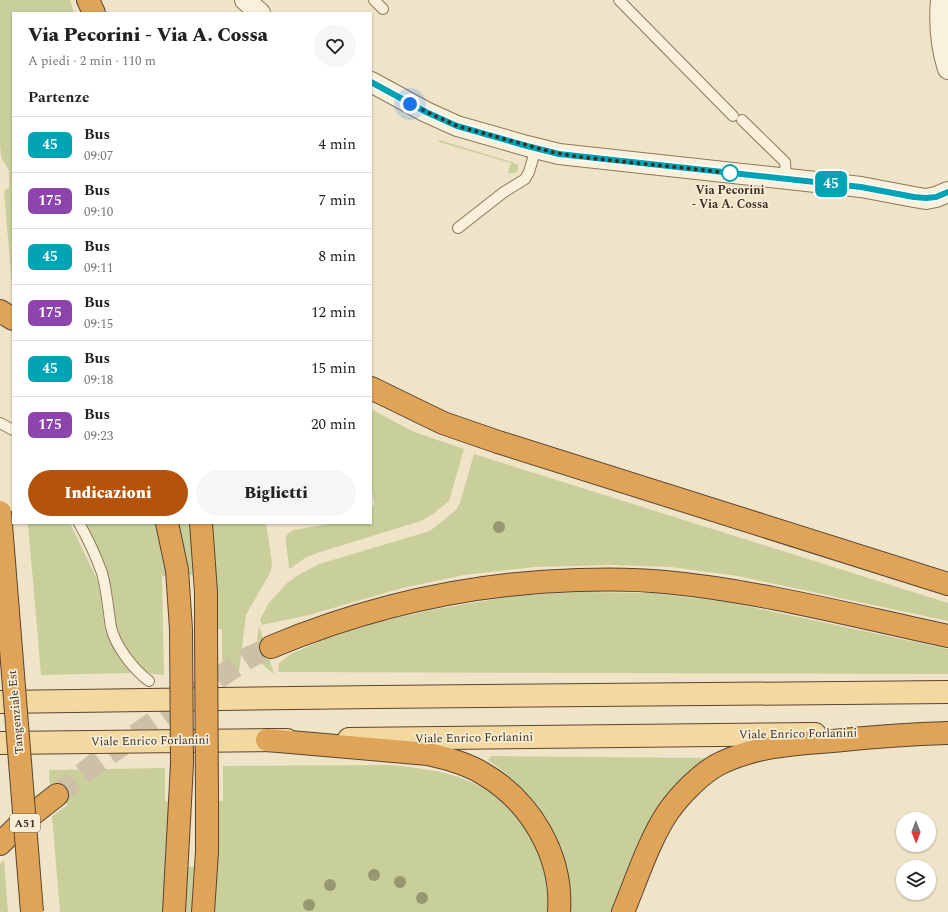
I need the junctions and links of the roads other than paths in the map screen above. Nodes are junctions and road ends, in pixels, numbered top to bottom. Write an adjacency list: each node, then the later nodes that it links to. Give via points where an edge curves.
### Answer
1 (88, 0): 7 (highway)
2 (245, 0): 8 (street)
3 (374, 0): 6 (lane)
4 (619, 0): 12 (lane, via 785,162)
5 (941, 0): 9 (street, via 943,53)
6 (383, 9)
7 (92, 12)
8 (259, 12)
9 (948, 69)
10 (372, 83): 11 (street, via 457,126)
11 (536, 148): 12 (street, via 580,157); 14 (lane, via 525,179)
12 (786, 179): 13 (street, via 926,198)
13 (948, 192)
14 (458, 228)
15 (0, 311): 16 (highway)
16 (12, 318)
17 (372, 388): 24 (highway, via 443,423 498,442)
18 (0, 423): 19 (lane)
19 (12, 429)
20 (0, 512): 35 (highway, Tangenziale Est / A51, bridge)
21 (79, 524): 27 (lane, via 102,573 111,628 116,641 137,672)
22 (167, 524): 36 (highway, bridge, via 178,570 181,629 182,756)
23 (201, 524): 37 (highway, bridge, via 206,592 207,852)
24 (948, 584)
25 (948, 636): 26 (highway, via 729,590 662,582 596,579 495,585 429,597 364,613)
26 (271, 647)
27 (149, 681)
28 (948, 692): 29 (main road)
29 (0, 702)
30 (948, 733): 31 (main road, Viale Enrico Forlanini); 39 (highway, via 780,745 748,752 719,764 689,786 667,813 649,847)
31 (267, 740): 32 (main road, Viale Enrico Forlanini); 38 (highway, via 428,754 481,772 509,792 540,830 557,876)
32 (0, 743)
33 (57, 795): 34 (highway, via 20,824)
34 (0, 844)
35 (32, 912)
36 (174, 912)
37 (203, 912)
38 (559, 912)
39 (623, 912)

